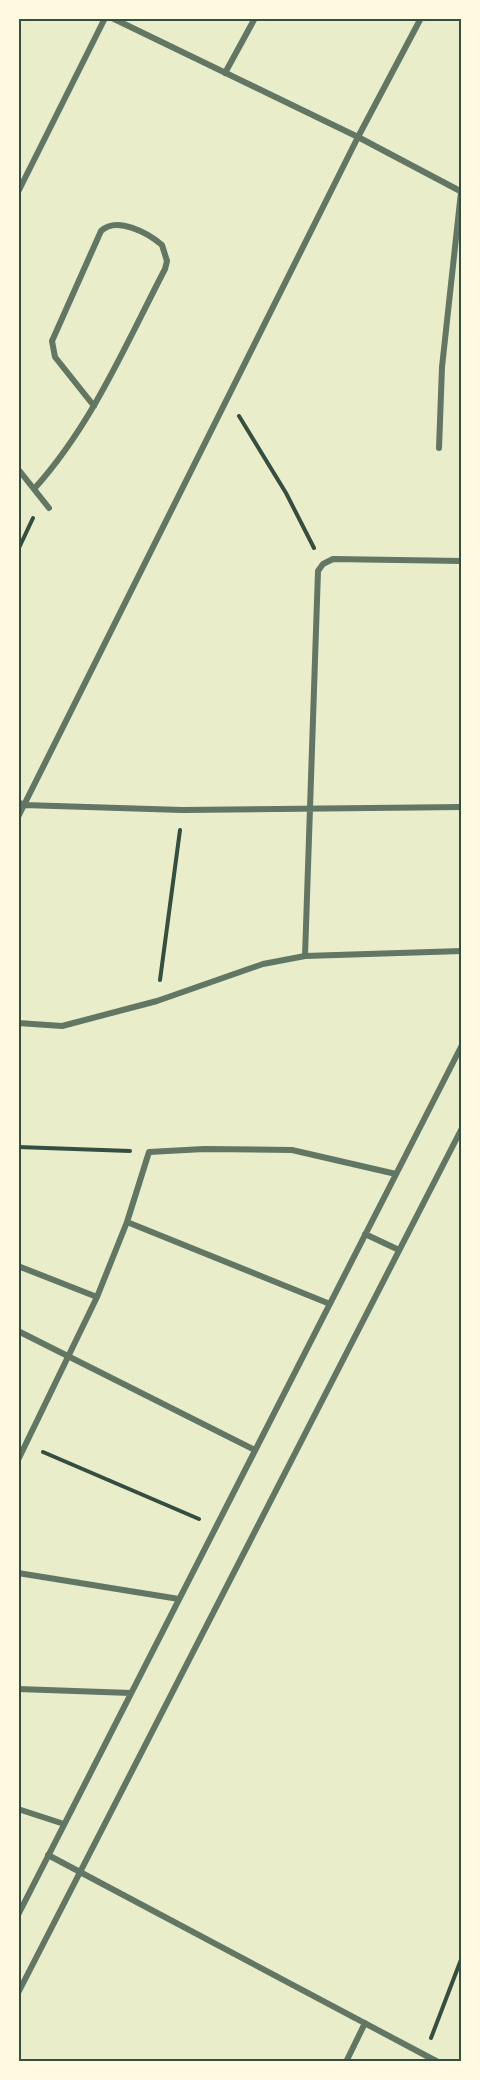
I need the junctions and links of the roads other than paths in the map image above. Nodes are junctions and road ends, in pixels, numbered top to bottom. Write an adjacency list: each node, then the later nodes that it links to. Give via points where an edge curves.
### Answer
1 (105, 18): 8 (street)
2 (112, 18): 5 (street)
3 (255, 18): 6 (street)
4 (422, 18): 7 (street)
5 (125, 21): 6 (street)
6 (225, 72): 7 (street)
7 (358, 137): 9 (street); 16 (street)
8 (18, 192)
9 (461, 192): 11 (street, via 441,367)
10 (94, 406): 10 (street, via 167,261 156,240 121,224 101,231 52,341 55,357); 13 (street, via 73,441)
11 (439, 448)
12 (18, 469): 13 (street)
13 (34, 489): 14 (street)
14 (49, 508)
15 (462, 561): 17 (street, via 333,559 318,571)
16 (21, 804): 17 (street, via 183,810); 19 (street)
17 (309, 807): 18 (street); 21 (street)
18 (462, 807)
19 (18, 818)
20 (462, 951): 21 (street)
21 (305, 956): 22 (street, via 263,964 157,1001 62,1026)
22 (18, 1023)
23 (462, 1045): 25 (street)
24 (462, 1128): 28 (street)
25 (396, 1174): 26 (street, via 292,1150 149,1152); 27 (street)
26 (127, 1222): 30 (street); 31 (street)
27 (365, 1234): 28 (street); 31 (street)
28 (399, 1250): 43 (street)
29 (18, 1266): 30 (street)
30 (97, 1297): 33 (street)
31 (330, 1304): 34 (street)
32 (18, 1331): 33 (street)
33 (67, 1356): 34 (street); 35 (street)
34 (255, 1450): 37 (street)
35 (18, 1460)
36 (18, 1573): 37 (street)
37 (179, 1599): 39 (street)
38 (18, 1689): 39 (street)
39 (131, 1693): 41 (street)
40 (18, 1809): 41 (street)
41 (64, 1824): 42 (street)
42 (48, 1856): 43 (street); 44 (street)
43 (80, 1873): 46 (street); 47 (street)
44 (21, 1902): 45 (street)
45 (18, 1915)
46 (18, 1993)
47 (365, 2023): 48 (street); 49 (street)
48 (423, 2059): 50 (street)
49 (346, 2062)
50 (438, 2062)

